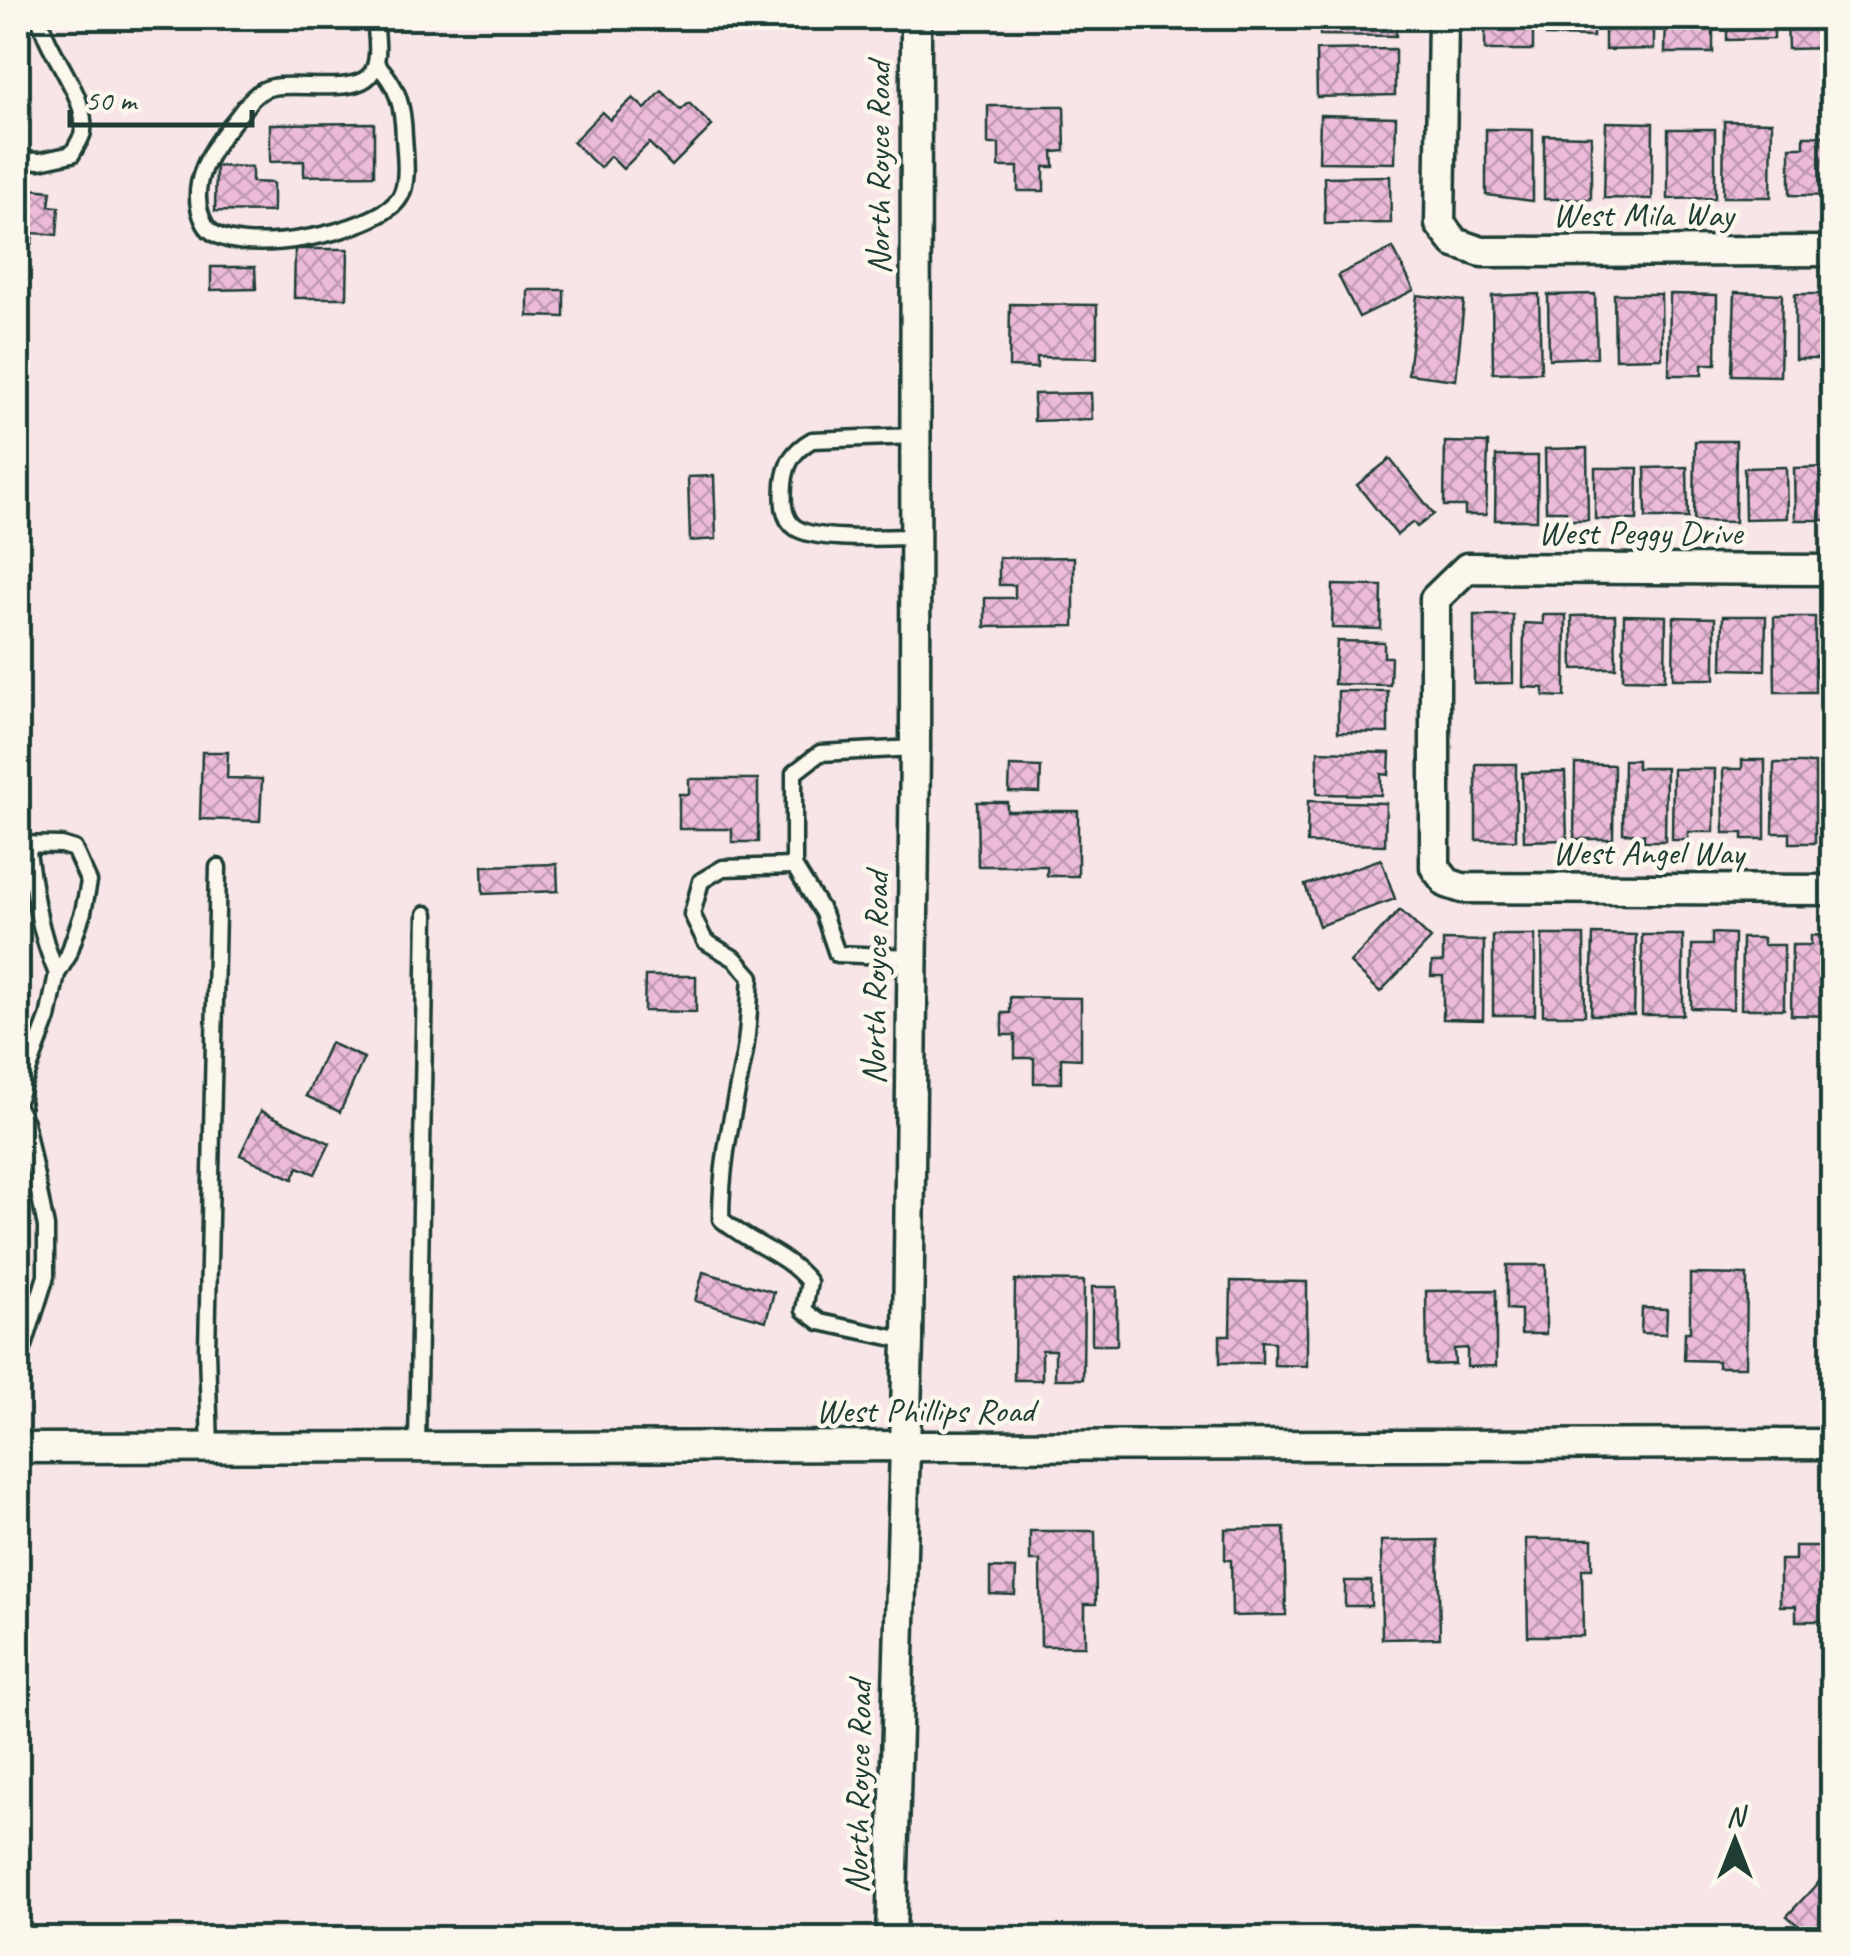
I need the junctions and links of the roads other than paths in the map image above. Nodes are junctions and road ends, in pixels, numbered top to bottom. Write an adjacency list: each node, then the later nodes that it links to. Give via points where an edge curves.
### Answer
1 (40, 18): 6 (lane, via 79,106 83,132 72,154)
2 (376, 18): 5 (lane)
3 (916, 18): 8 (street, North Royce Road)
4 (1443, 18): 7 (street, West Mila Way, via 1440,224 1455,242 1482,252)
5 (376, 63): 5 (lane, via 358,84 270,87 254,96 206,158 200,182 206,226 247,244 313,236 386,212 401,197 405,176 403,105 393,80)
6 (18, 160)
7 (1832, 251)
8 (914, 436): 9 (street, North Royce Road); 9 (lane, via 812,440 786,468 783,506 798,529)
9 (915, 536): 11 (street, North Royce Road)
10 (1832, 570): 15 (street, West Peggy Drive, via 1468,568 1451,581 1435,599 1435,867)
11 (915, 748): 13 (lane, via 820,753 794,774); 18 (street, North Royce Road)
12 (22, 844): 19 (lane); 19 (lane, via 74,849 89,882)
13 (794, 866): 18 (lane, via 838,954); 22 (lane, via 723,868 700,881 692,914 705,941 751,977 720,1219 796,1265 809,1282 804,1310 820,1322)
14 (218, 867): 27 (lane)
15 (1462, 888): 16 (street, West Angel Way)
16 (1832, 890)
17 (426, 914): 25 (lane)
18 (912, 958): 22 (street, North Royce Road)
19 (57, 974): 20 (lane)
20 (18, 1098)
21 (18, 1109): 23 (lane, via 46,1226 46,1276)
22 (908, 1341): 28 (street, North Royce Road)
23 (18, 1356)
24 (1832, 1444): 28 (street, West Phillips Road)
25 (417, 1447): 27 (street, West Phillips Road); 28 (street, West Phillips Road)
26 (18, 1448): 27 (street, West Phillips Road)
27 (210, 1448)
28 (904, 1448): 29 (street, North Royce Road)
29 (892, 1938)

